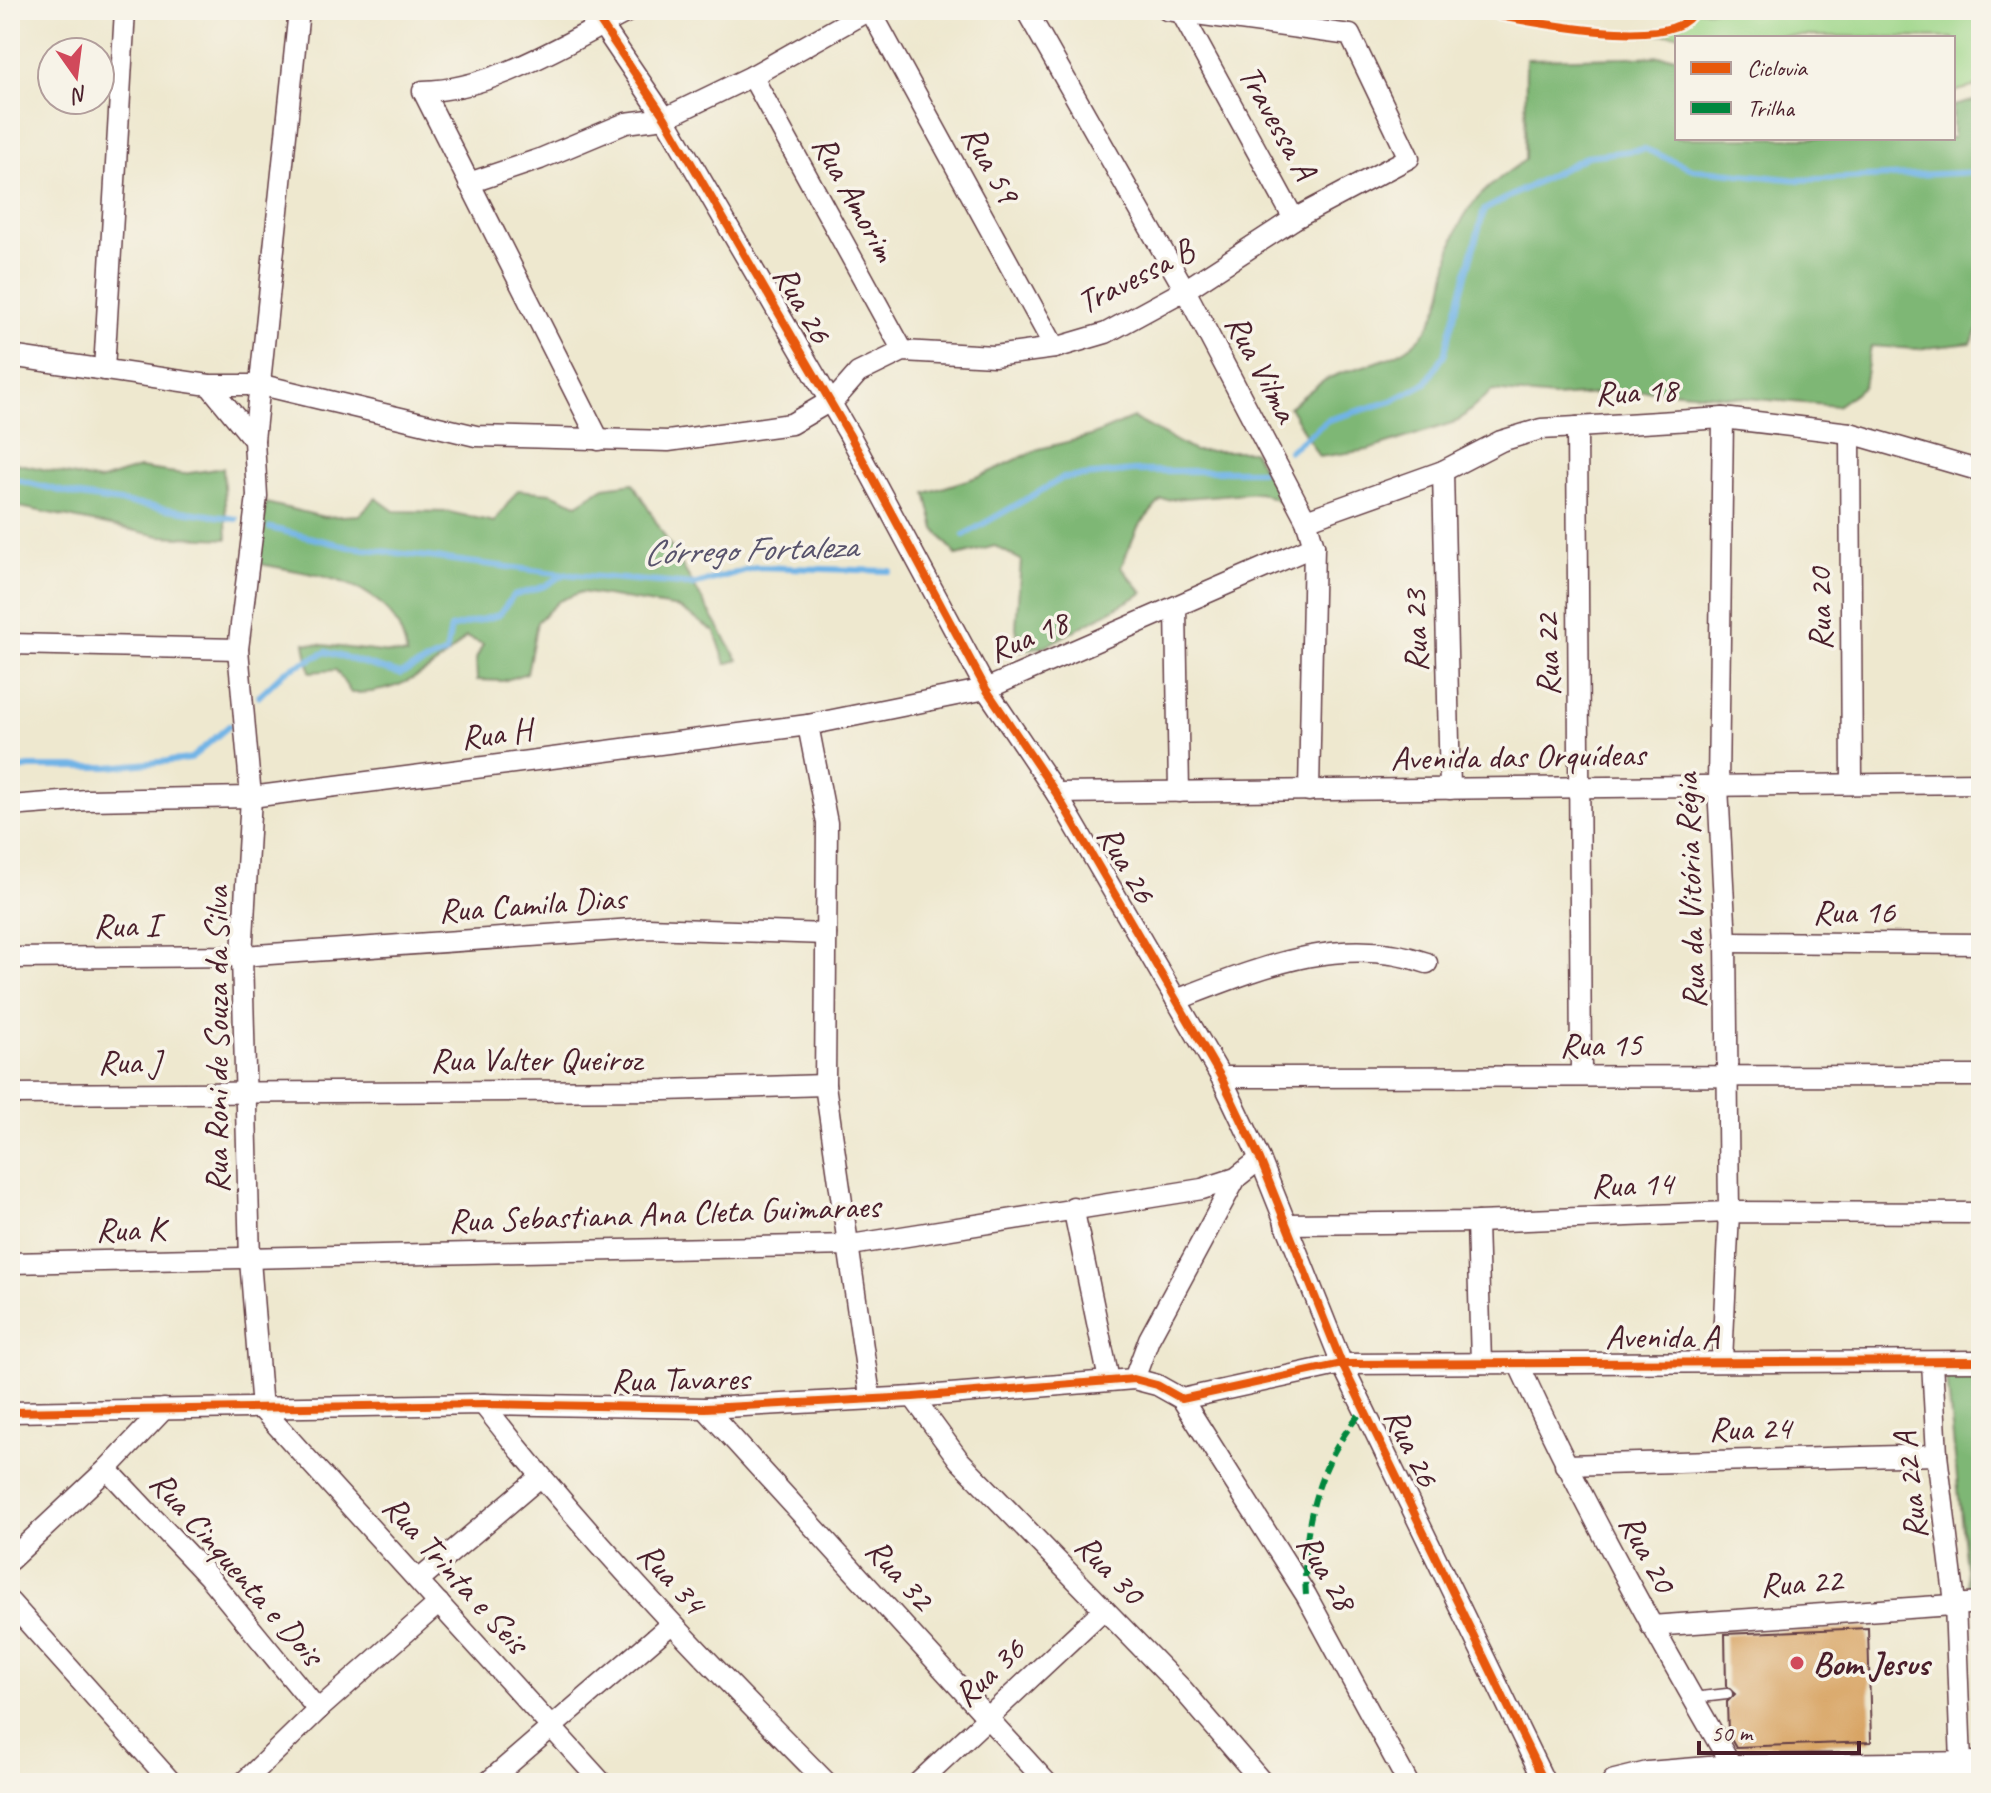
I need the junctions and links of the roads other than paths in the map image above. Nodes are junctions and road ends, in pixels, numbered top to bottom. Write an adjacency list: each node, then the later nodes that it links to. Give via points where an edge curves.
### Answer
1 (125, 10): 16 (street)
2 (299, 10): 18 (street)
3 (631, 10): 7 (street)
4 (870, 10): 8 (street); 13 (street, Rua 59)
5 (1026, 10): 12 (street, Rua Vilma)
6 (1175, 12): 11 (street, Travessa A); 11 (street, Travessa B, via 1350,35 1409,158)
7 (597, 17): 9 (street, Rua 26); 10 (street, via 555,52 501,73 423,91)
8 (752, 76): 9 (street); 14 (street, Rua Amorim)
9 (665, 118): 10 (street, via 626,123); 19 (street, Rua 26)
10 (469, 183): 24 (street)
11 (1294, 219): 12 (street, Travessa B)
12 (1185, 290): 13 (street, Travessa B, via 1106,333); 27 (street, Rua Vilma)
13 (1055, 348): 14 (street, Travessa B, via 994,356)
14 (903, 351): 19 (street, Travessa B, via 858,373)
15 (10, 356): 16 (street, Travessa B)
16 (104, 370): 17 (street, Travessa B)
17 (209, 385): 18 (street, Travessa B); 23 (street)
18 (262, 385): 23 (street, Rua Roni de Souza da Silva); 24 (street, Travessa B, via 476,436)
19 (830, 401): 24 (street, Travessa B, via 791,424 668,441); 32 (street, Rua 26)
20 (1723, 418): 21 (street, Rua 18); 22 (street, Rua 18); 36 (street, Rua da Vitória Régia)
21 (1577, 427): 25 (street, Rua 18, via 1541,429 1501,441); 37 (street, Rua 22)
22 (1850, 433): 26 (street, Rua 18); 35 (street, Rua 20)
23 (254, 440): 31 (street, Rua Roni de Souza da Silva, via 257,496)
24 (599, 440)
25 (1443, 471): 27 (street, Rua 18); 38 (street, Rua 23)
26 (1981, 471)
27 (1306, 520): 28 (street, Rua Vilma)
28 (1314, 546): 29 (street, Rua 18); 39 (street, Rua Vilma)
29 (1176, 608): 32 (street, Rua 18); 40 (street)
30 (10, 644): 31 (street)
31 (238, 649): 42 (street, Rua Roni de Souza da Silva)
32 (986, 689): 33 (street, Rua H); 41 (street, Rua 26)
33 (808, 725): 42 (street, Rua H); 44 (street, via 827,823)
34 (1981, 783): 35 (street, Avenida das Orquídeas)
35 (1852, 784): 36 (street, Avenida das Orquídeas)
36 (1718, 786): 37 (street, Avenida das Orquídeas); 45 (street, Rua da Vitória Régia)
37 (1580, 788): 38 (street, Avenida das Orquídeas); 51 (street, Rua 22)
38 (1450, 789): 39 (street, Avenida das Orquídeas)
39 (1309, 791): 40 (street, Avenida das Orquídeas)
40 (1179, 792): 41 (street, Avenida das Orquídeas)
41 (1056, 793): 50 (street, Rua 26)
42 (251, 797): 43 (street, Rua H); 47 (street, Rua Roni de Souza da Silva)
43 (10, 806)
44 (826, 934): 47 (street, Rua Camila Dias, via 647,928); 55 (street)
45 (1726, 942): 46 (street, Rua 16); 52 (street, Rua da Vitória Régia)
46 (1981, 944)
47 (242, 956): 48 (street, Rua I); 56 (street, Rua Roni de Souza da Silva)
48 (10, 958)
49 (1427, 963): 50 (street, via 1395,952 1320,951)
50 (1176, 1000): 54 (street, Rua 26)
51 (1581, 1075): 52 (street, Rua 15); 54 (street, Rua 15)
52 (1726, 1076): 53 (street, Rua 15); 61 (street, Rua da Vitória Régia)
53 (1981, 1076)
54 (1221, 1077): 58 (street, Rua 26)
55 (825, 1085): 56 (street, Rua Valter Queiroz); 65 (street)
56 (248, 1092): 57 (street, Rua J); 66 (street, Rua Roni de Souza da Silva)
57 (10, 1094)
58 (1260, 1159): 59 (street, Rua Sebastiana Ana Cleta Guimaraes); 64 (street, Rua 26)
59 (1236, 1178): 60 (street, Rua Sebastiana Ana Cleta Guimaraes, via 1202,1189); 74 (street, via 1149,1339)
60 (1073, 1207): 65 (street, Rua Sebastiana Ana Cleta Guimaraes); 75 (street)
61 (1729, 1212): 62 (street, Rua 14); 63 (street, Rua 14); 68 (street, Rua da Vitória Régia)
62 (1981, 1213)
63 (1477, 1222): 64 (street, Rua 14); 71 (street)
64 (1285, 1224): 73 (street, Rua 26)
65 (851, 1245): 66 (street, Rua Sebastiana Ana Cleta Guimaraes); 76 (street)
66 (250, 1260): 67 (street, Rua K); 82 (street, Rua Roni de Souza da Silva)
67 (10, 1263)
68 (1722, 1361): 70 (street, Avenida A); 72 (street, Avenida A)
69 (1981, 1361): 70 (street, Avenida A)
70 (1932, 1362): 84 (street, Rua 22 A)
71 (1481, 1363): 72 (street, Avenida A); 73 (street, Avenida A)
72 (1518, 1363): 85 (street, Rua 20)
73 (1342, 1364): 78 (street); 113 (street, Rua 26)
74 (1134, 1379): 75 (street, Rua Tavares); 78 (street, Rua Tavares)
75 (1109, 1380): 77 (street, Rua Tavares)
76 (870, 1396): 77 (street, Rua Tavares); 80 (street, Rua Tavares)
77 (913, 1397): 94 (street, Rua 30, via 959,1460)
78 (1182, 1399): 112 (street, Rua 28, via 1306,1595)
79 (483, 1404): 80 (street, Rua Tavares); 82 (street, Rua Tavares); 87 (street, Rua 34)
80 (705, 1408): 100 (street, Rua 32)
81 (164, 1409): 82 (street, Rua Tavares); 83 (street, Rua Tavares); 86 (street)
82 (262, 1409): 89 (street, Rua Trinta e Seis)
83 (10, 1412)
84 (1937, 1455): 85 (street, Rua 24); 92 (street, Rua 22 A)
85 (1565, 1465): 96 (street, Rua 20)
86 (107, 1469): 88 (street); 99 (street, Rua Cinquenta e Dois, via 208,1576)
87 (540, 1477): 89 (street); 95 (street, Rua 34)
88 (10, 1560)
89 (420, 1579): 91 (street, Rua Trinta e Seis)
90 (10, 1602): 104 (street)
91 (439, 1603): 99 (street); 101 (street, Rua Trinta e Seis)
92 (1955, 1603): 93 (street, Rua 22); 96 (street, Rua 22); 102 (street)
93 (1981, 1603)
94 (1104, 1609): 100 (street, Rua 36); 111 (street, Rua 30)
95 (670, 1625): 101 (street); 108 (street, Rua 34)
96 (1651, 1626): 98 (street, Rua 20)
97 (1727, 1694): 98 (lane)
98 (1692, 1698): 103 (street, Rua 20)
99 (318, 1710): 105 (street)
100 (987, 1717): 109 (street, Rua 36); 110 (street, Rua 32)
101 (553, 1728): 106 (street); 107 (street, Rua Trinta e Seis)
102 (1971, 1764): 103 (street)
103 (1733, 1768): 114 (street)
104 (172, 1783)
105 (243, 1783)
106 (487, 1783)
107 (602, 1783)
108 (827, 1783)
109 (918, 1783)
110 (1047, 1783)
111 (1263, 1783)
112 (1408, 1783)
113 (1545, 1783)
114 (1615, 1783)

